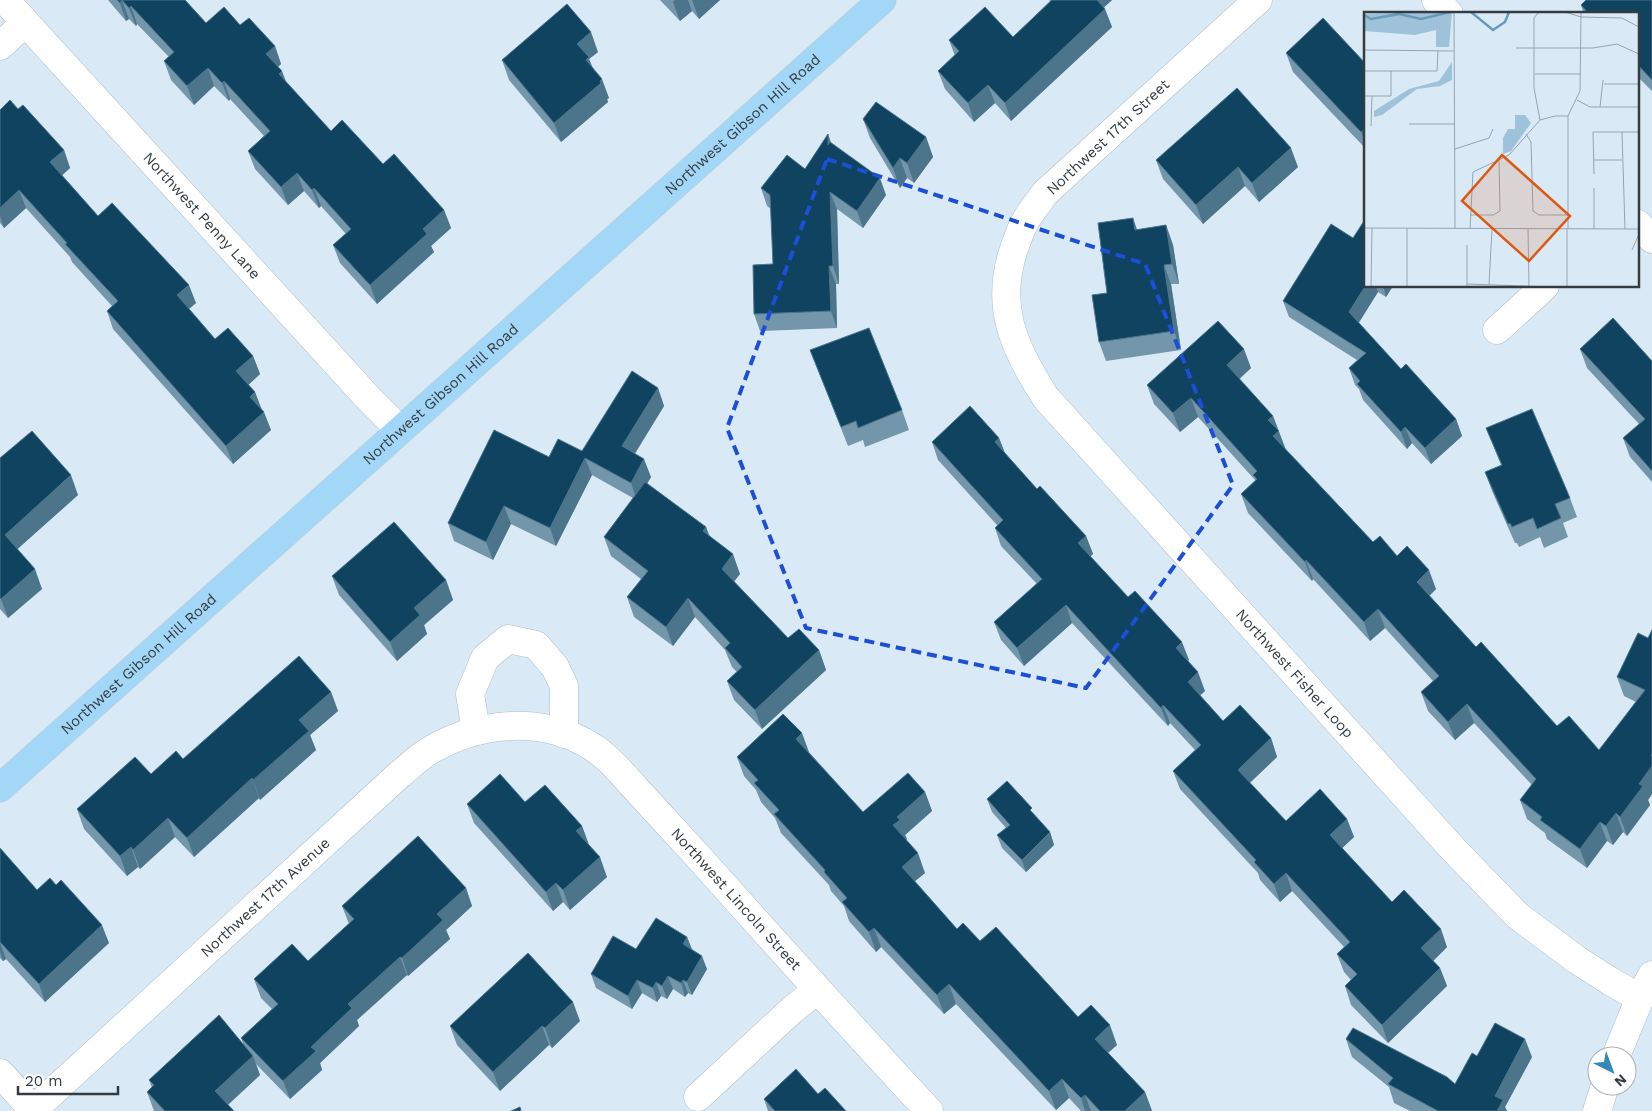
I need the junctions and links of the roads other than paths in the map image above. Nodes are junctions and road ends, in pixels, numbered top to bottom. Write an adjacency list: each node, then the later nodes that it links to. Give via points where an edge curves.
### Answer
1 (5, 0): 6 (street, Northwest Penny Lane)
2 (882, 0): 13 (main road, Northwest Gibson Hill Road)
3 (1258, 0): 11 (street, Northwest 17th Street, via 1045,193 1025,221 1010,261)
4 (1436, 0): 5 (street)
5 (1447, 12)
6 (25, 23): 7 (street); 13 (street, Northwest Penny Lane)
7 (0, 46)
8 (1640, 226): 9 (street)
9 (1652, 239)
10 (1543, 288): 12 (street)
11 (1006, 304): 18 (street, Northwest Fisher Loop, via 1010,328 1027,368 1046,398 1447,842 1518,916 1577,960 1610,982)
12 (1497, 330)
13 (400, 430): 17 (main road, Northwest Gibson Hill Road)
14 (520, 725): 15 (street, Northwest 17th Avenue); 16 (street, Northwest Lincoln Street)
15 (476, 731): 16 (street, via 470,694 485,658 508,639 536,645 555,667 564,686); 24 (street, Northwest 17th Avenue, via 461,734 428,751 400,774)
16 (564, 734): 19 (street, Northwest Lincoln Street, via 584,741 603,754)
17 (0, 788)
18 (1646, 986): 20 (street)
19 (817, 990): 23 (street); 25 (street, Northwest Lincoln Street)
20 (1620, 1046)
21 (0, 1073): 24 (street)
22 (1602, 1096): 26 (street)
23 (698, 1097)
24 (34, 1110)
25 (929, 1111)
26 (1597, 1111)

